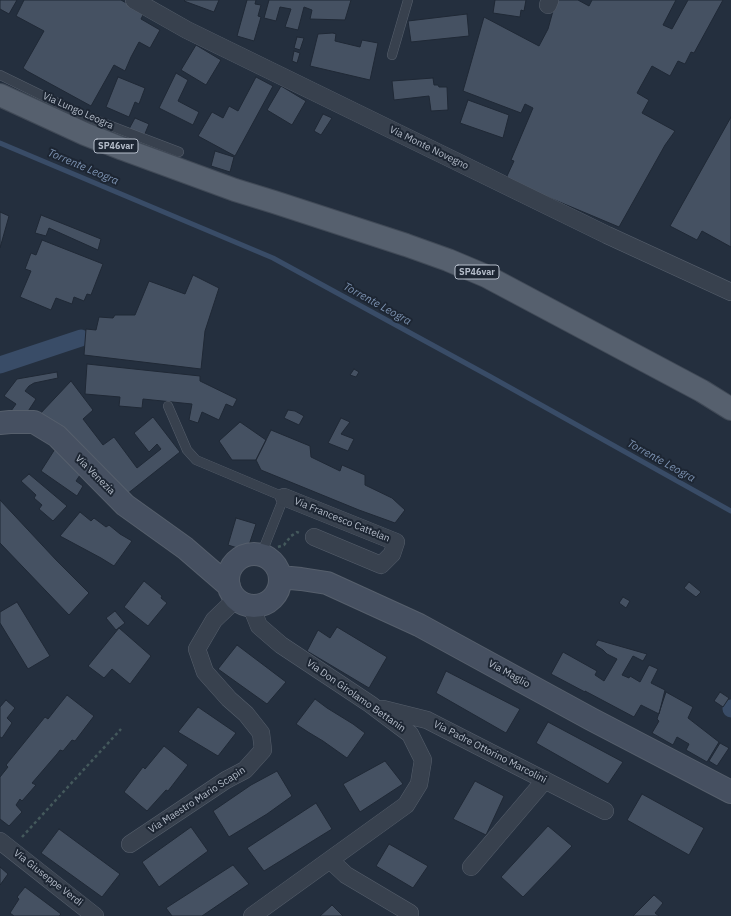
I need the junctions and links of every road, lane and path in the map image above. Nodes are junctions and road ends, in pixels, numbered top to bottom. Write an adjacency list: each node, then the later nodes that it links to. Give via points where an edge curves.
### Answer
1 (134, 0): 7 (street, Via Monte Novegno, via 187,30 600,232)
2 (408, 0): 3 (lane)
3 (392, 55)
4 (0, 75): 6 (lane, Via Lungo Leogra, via 82,115)
5 (0, 95): 8 (main road, SP46var, via 85,134 235,190 406,245 480,273)
6 (179, 152)
7 (729, 292)
8 (702, 391): 9 (main road, SP46var); 11 (main road, SP46var)
9 (731, 402)
10 (168, 406): 13 (lane, Via Francesco Cattelan, via 187,450 196,460)
11 (731, 409)
12 (0, 423): 15 (street, Via Venezia, via 34,422 56,436 125,505)
13 (284, 497): 14 (street, Via Francesco Cattelan, via 396,542 392,554 381,565); 16 (lane, Via Francesco Cattelan)
14 (314, 537): 16 (path, via 297,532 277,548)
15 (186, 548): 17 (street, Via Venezia); 19 (street, Via Venezia)
16 (263, 549): 17 (street); 18 (street, via 278,569)
17 (236, 561): 19 (street, via 228,580)
18 (280, 577): 19 (street, via 277,592 266,603 258,605); 23 (street, Via Maglio, via 327,583 419,625)
19 (239, 597): 20 (street, Via Don Girolamo Bettanin, via 259,626 281,645); 25 (street, Via Maestro Mario Scapin, via 214,620 197,649 205,672 261,733 263,750 245,770)
20 (370, 704): 22 (street, Via Padre Ottorino Marcolini, via 427,720); 27 (street, Via Don Girolamo Bettanin, via 410,734 423,760 419,784 406,805)
21 (121, 729): 26 (path)
22 (545, 780): 24 (street, Via Padre Ottorino Marcolini); 28 (street)
23 (731, 792)
24 (606, 811)
25 (130, 844)
26 (5, 845): 30 (street, Via Giuseppe Verdi)
27 (330, 860): 29 (street, via 346,875); 31 (street, Via Don Girolamo Bettanin)
28 (471, 867)
29 (410, 913)
30 (96, 916)
31 (252, 916)

